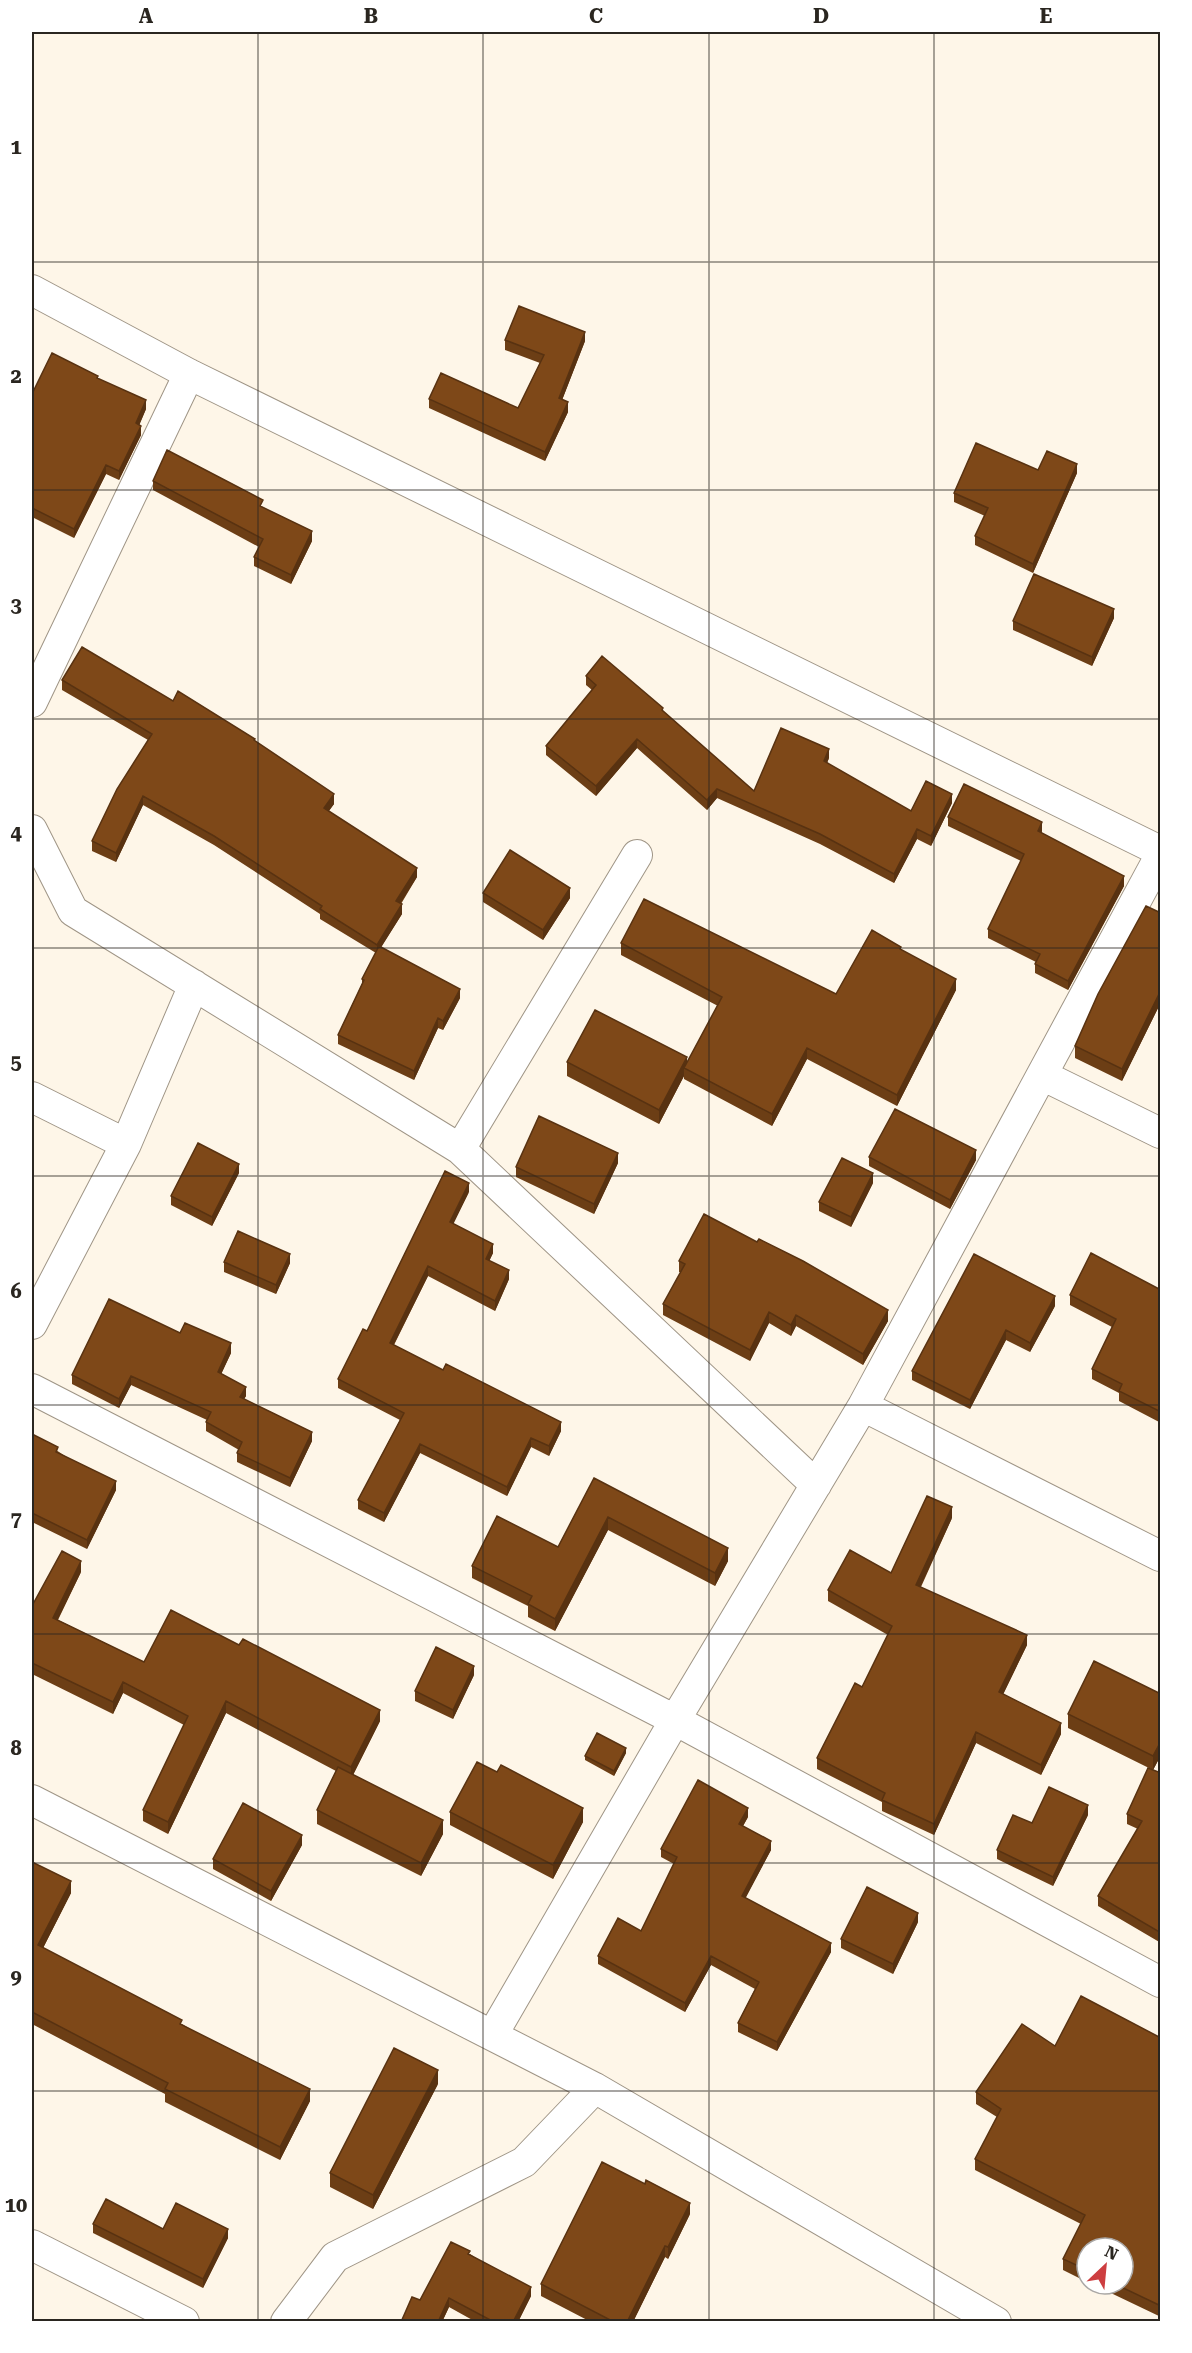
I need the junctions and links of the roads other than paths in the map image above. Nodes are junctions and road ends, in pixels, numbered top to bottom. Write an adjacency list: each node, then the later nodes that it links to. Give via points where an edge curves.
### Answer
1 (32, 290): 2 (street)
2 (189, 374): 3 (street); 5 (street)
3 (32, 702)
4 (32, 830): 8 (street, via 73,912)
5 (1161, 851)
6 (637, 855): 13 (street)
7 (1161, 855): 9 (street)
8 (194, 985): 12 (street); 13 (street)
9 (1042, 1075): 11 (street); 16 (street)
10 (32, 1096): 12 (street)
11 (1161, 1133)
12 (126, 1144): 14 (street)
13 (460, 1149): 17 (street)
14 (32, 1324)
15 (32, 1389): 19 (street)
16 (863, 1406): 17 (street); 18 (street)
17 (816, 1485): 19 (street)
18 (1161, 1556)
19 (675, 1720): 21 (street); 22 (street)
20 (32, 1800): 22 (street)
21 (1161, 1982)
22 (493, 2034): 23 (street)
23 (595, 2088): 26 (street, via 524,2162 335,2257); 27 (street)
24 (32, 2245): 25 (street)
25 (184, 2322)
26 (286, 2322)
27 (996, 2322)

